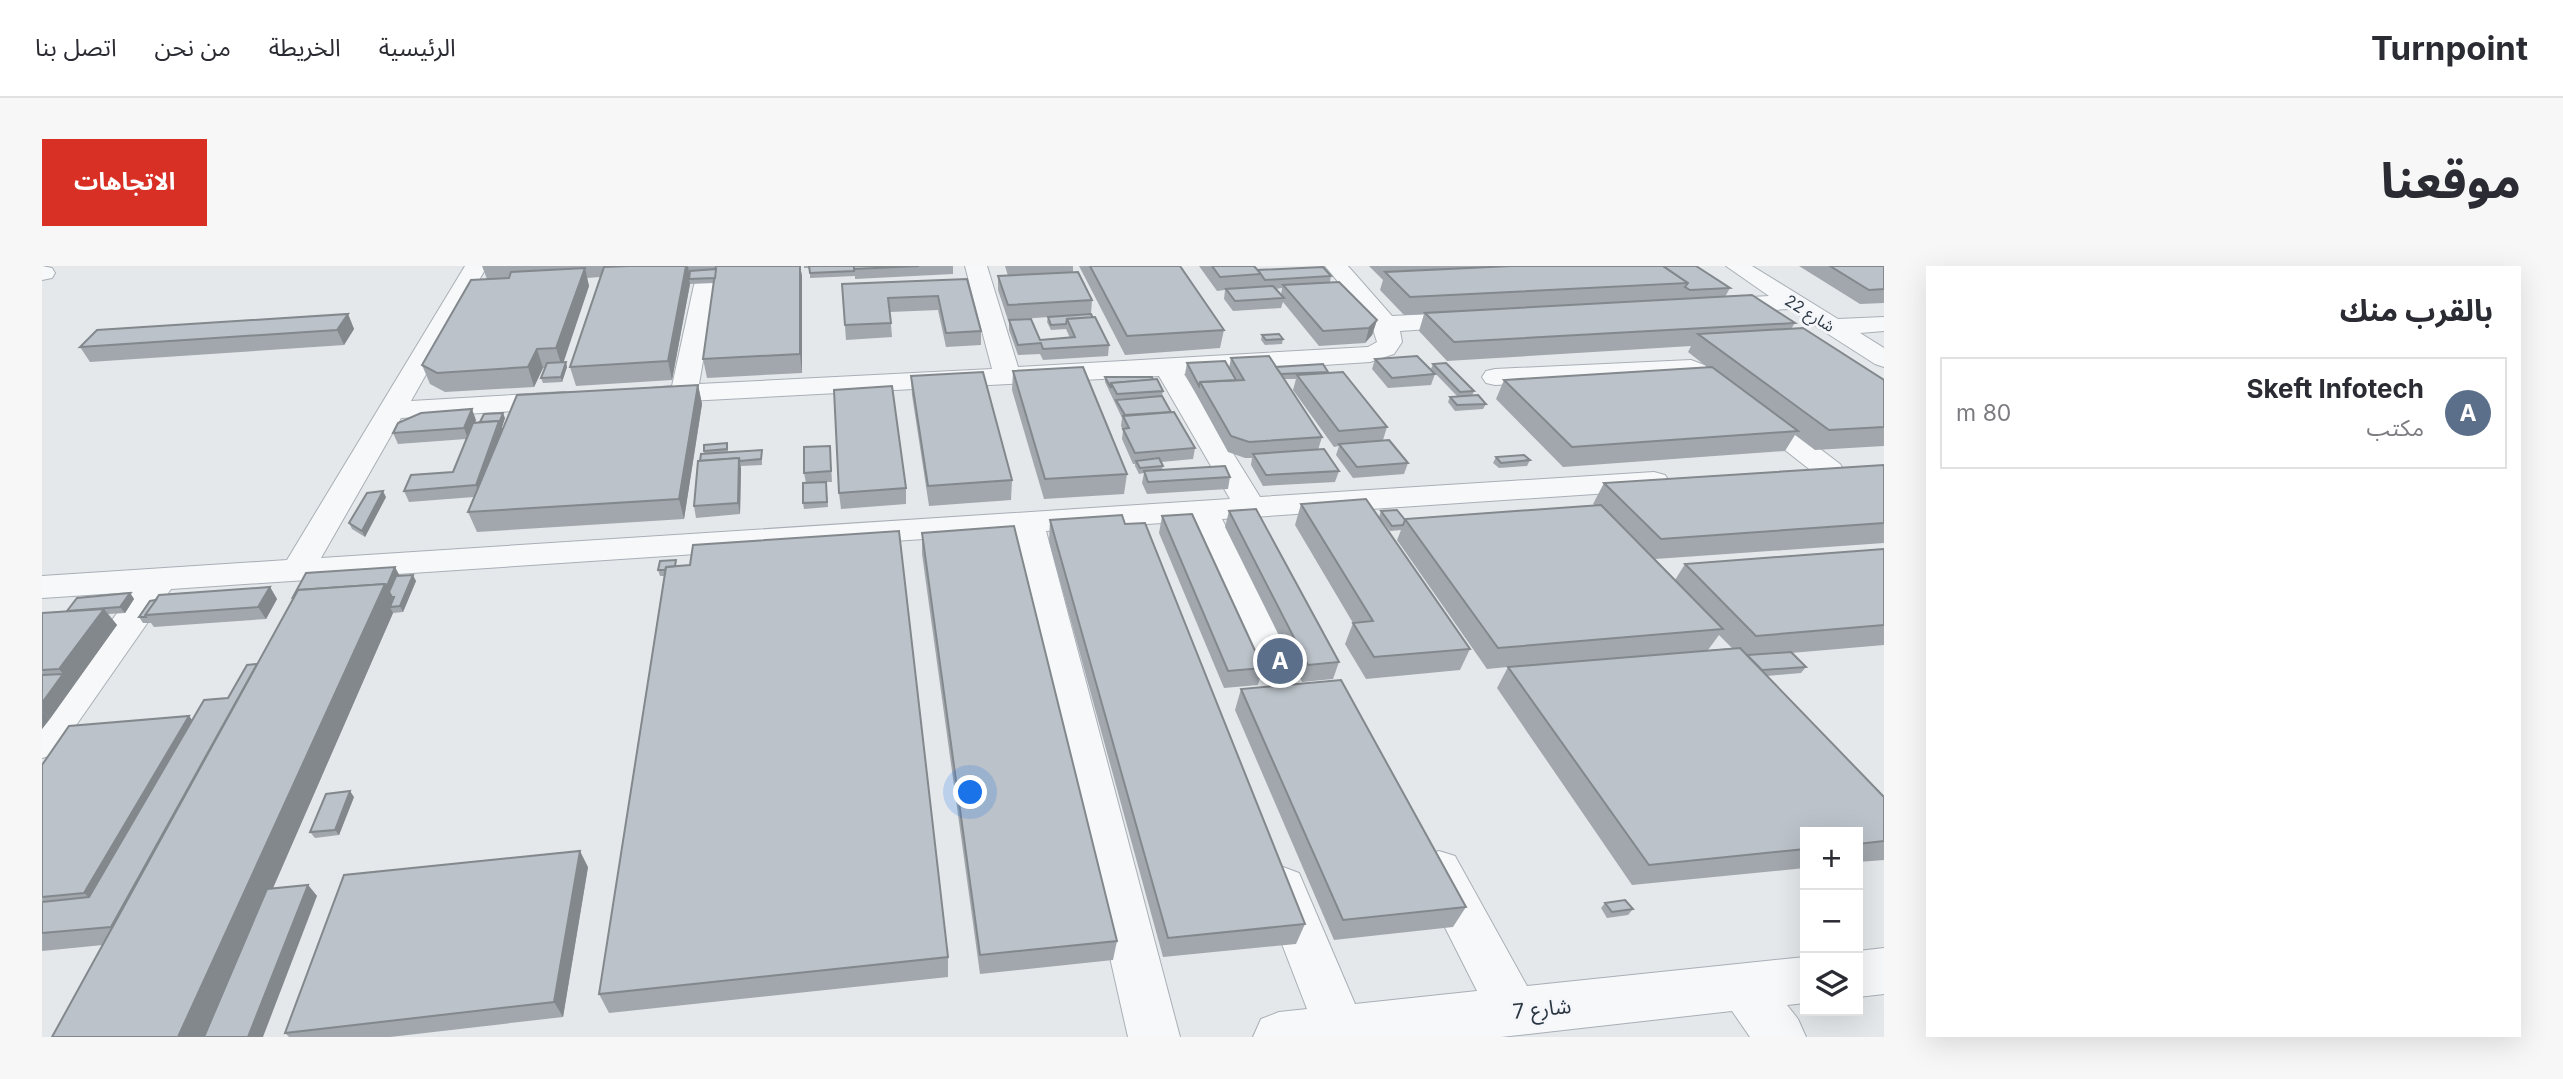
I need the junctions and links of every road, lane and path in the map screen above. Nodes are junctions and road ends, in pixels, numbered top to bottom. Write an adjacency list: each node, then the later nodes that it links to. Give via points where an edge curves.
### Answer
1 (476, 266): 19 (street)
2 (976, 266): 14 (street)
3 (1336, 266): 9 (street)
4 (1737, 266): 6 (street, شارع 22)
5 (705, 285): 16 (street)
6 (1794, 302): 7 (street); 11 (street, شارع 22)
7 (1699, 307)
8 (1495, 318): 9 (street)
9 (1387, 324): 13 (street, via 1391,338 1387,348 1369,354)
10 (1884, 324): 11 (street)
11 (1833, 327): 12 (street, شارع 22)
12 (1884, 359)
13 (1167, 367): 14 (street); 22 (street)
14 (1007, 376): 16 (street)
15 (1495, 377): 20 (street, via 1691,368 1843,469)
16 (684, 393): 17 (street)
17 (629, 396)
18 (588, 398): 19 (street)
19 (390, 410): 27 (street)
20 (1788, 472)
21 (1678, 480): 22 (street)
22 (1250, 507): 23 (street)
23 (1202, 510): 24 (street); 30 (street)
24 (1136, 514): 25 (street); 26 (street)
25 (1027, 522): 27 (street); 41 (street)
26 (1152, 553)
27 (298, 569): 28 (street)
28 (161, 579): 29 (street); 31 (street)
29 (42, 587)
30 (1272, 654)
31 (42, 743)
32 (1419, 833): 38 (street)
33 (1269, 850): 40 (street)
34 (1884, 971): 35 (street)
35 (1863, 973)
36 (1800, 981): 37 (street, شارع 7)
37 (1744, 987): 38 (street, شارع 7); 43 (street)
38 (1514, 1012): 39 (street, شارع 7)
39 (1424, 1029): 40 (street, شارع 7)
40 (1340, 1030): 42 (street, شارع 7)
41 (1154, 1037)
42 (1279, 1037)
43 (1780, 1037)

